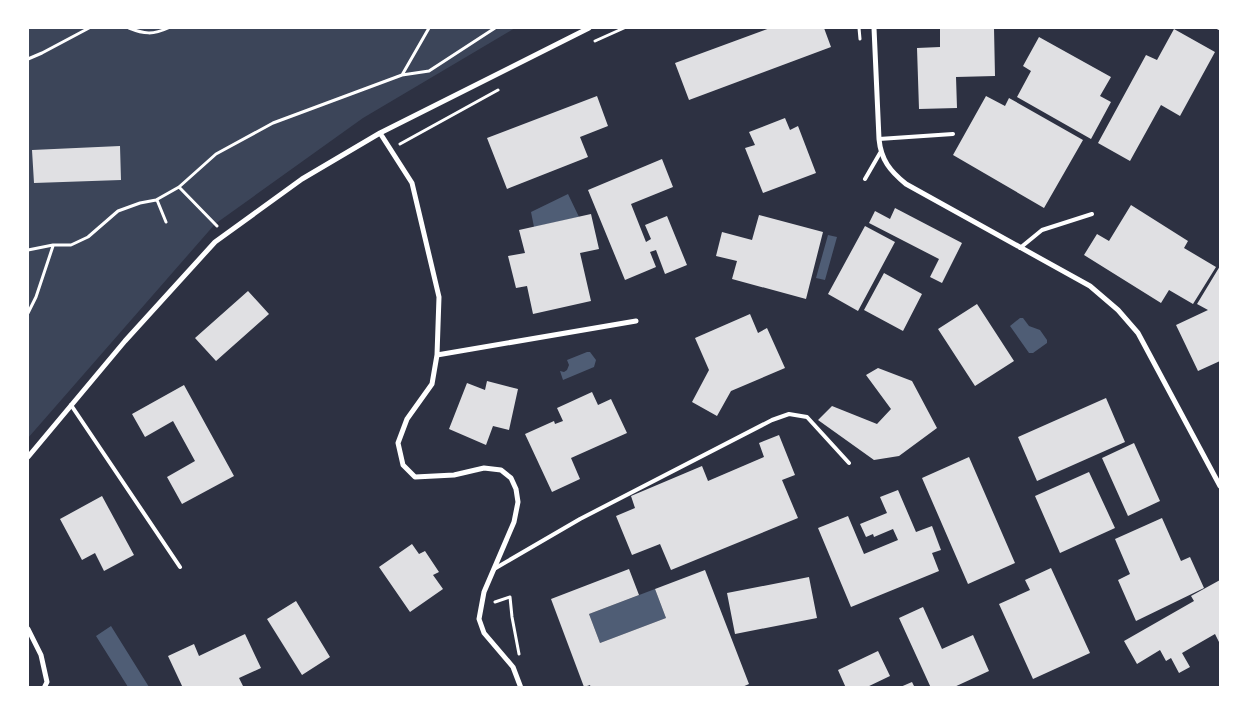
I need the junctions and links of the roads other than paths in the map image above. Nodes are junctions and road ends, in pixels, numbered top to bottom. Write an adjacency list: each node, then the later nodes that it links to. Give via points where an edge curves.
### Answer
1 (589, 28): 3 (street)
2 (874, 28): 5 (street)
3 (380, 133): 11 (street, via 412,183 439,297); 12 (street, via 302,179 215,242)
4 (953, 134): 5 (lane)
5 (879, 140): 6 (street)
6 (880, 153): 7 (lane); 9 (street, via 894,175 906,184)
7 (865, 179)
8 (1092, 214): 9 (lane, via 1042,230)
9 (1020, 248): 15 (street, via 1090,286 1138,333)
10 (636, 321): 11 (street)
11 (436, 355): 17 (street, via 432,384 407,420 398,443 400,457 415,477 454,476 484,468 501,470 511,478 518,502 514,522)
12 (71, 405): 13 (street); 16 (lane)
13 (28, 457)
14 (849, 463): 17 (lane, via 807,417 789,414 580,519)
15 (1220, 486)
16 (180, 567)
17 (494, 569): 20 (street, via 484,592 480,619 484,633 513,667)
18 (28, 629): 19 (street, via 41,656 47,682)
19 (44, 688)
20 (521, 688)

